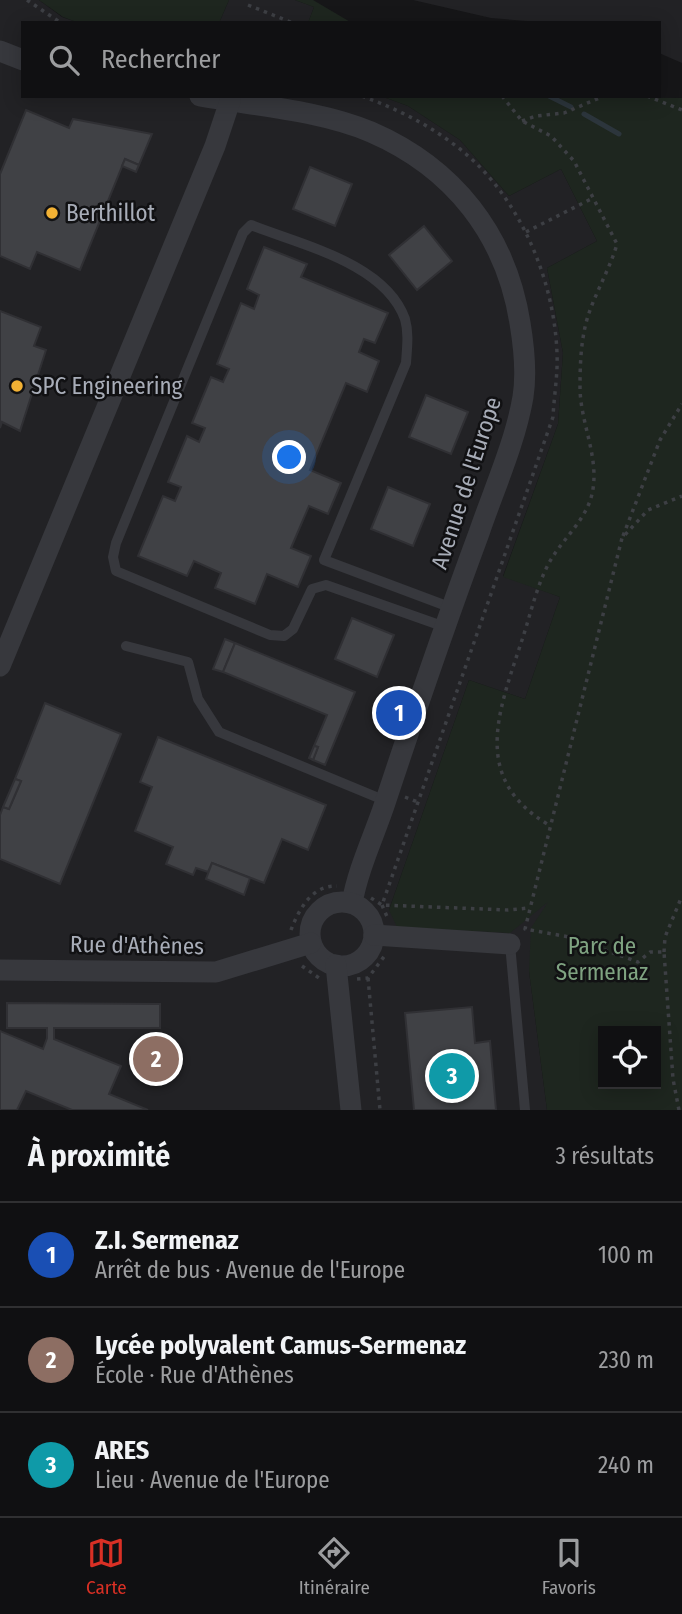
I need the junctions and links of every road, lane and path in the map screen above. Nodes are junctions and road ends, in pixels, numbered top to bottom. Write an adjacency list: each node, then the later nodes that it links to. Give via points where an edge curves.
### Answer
1 (27, 0): 3 (path)
2 (248, 5): 4 (path)
3 (58, 21)
4 (288, 21)
5 (212, 98): 9 (street, Avenue de l'Europe)
6 (504, 98): 11 (path)
7 (599, 98): 11 (path, via 565,113)
8 (652, 98): 10 (path)
9 (230, 101): 17 (street, Avenue de l'Europe, via 335,120 402,148 430,167 471,207 498,247 510,276 525,353 523,397); 19 (street)
10 (682, 110)
11 (522, 121): 12 (path, via 551,136 574,161)
12 (593, 198): 13 (path); 21 (path, via 617,244 589,314 582,349 582,418 595,472 590,501 550,562 497,722 495,750 501,773 516,797)
13 (525, 232)
14 (682, 404): 16 (path, via 660,440)
15 (682, 496): 16 (path, via 648,510)
16 (622, 538): 21 (path)
17 (448, 617): 17 (lane, via 324,560 406,363 405,319 392,295 360,268 251,225 243,233 116,543 116,571 270,635 284,636 293,629 312,589 326,585); 20 (street, Avenue de l'Europe)
18 (126, 646): 20 (lane, via 188,662 198,699 219,732)
19 (0, 666)
20 (386, 801): 23 (street, Avenue de l'Europe)
21 (550, 825): 25 (path)
22 (682, 896): 30 (path, via 665,937)
23 (353, 897): 24 (path); 26 (street); 27 (street, via 319,911 310,932); 29 (path, via 330,886 314,893 299,910)
24 (382, 905): 25 (path); 26 (path, via 389,921)
25 (530, 908): 30 (path, via 525,929 569,937 638,962 650,952)
26 (382, 935): 28 (street); 32 (street, via 366,955); 33 (path, via 386,953)
27 (311, 943): 29 (street, Rue d'Athènes); 32 (street)
28 (510, 944): 36 (lane)
29 (287, 950): 31 (street, Rue d'Athènes, via 216,972); 32 (path, via 321,980)
30 (664, 952): 37 (path, via 673,1079)
31 (0, 970)
32 (338, 972): 33 (path); 34 (street)
33 (368, 978): 35 (path)
34 (351, 1110)
35 (380, 1110)
36 (525, 1110)
37 (680, 1110)

